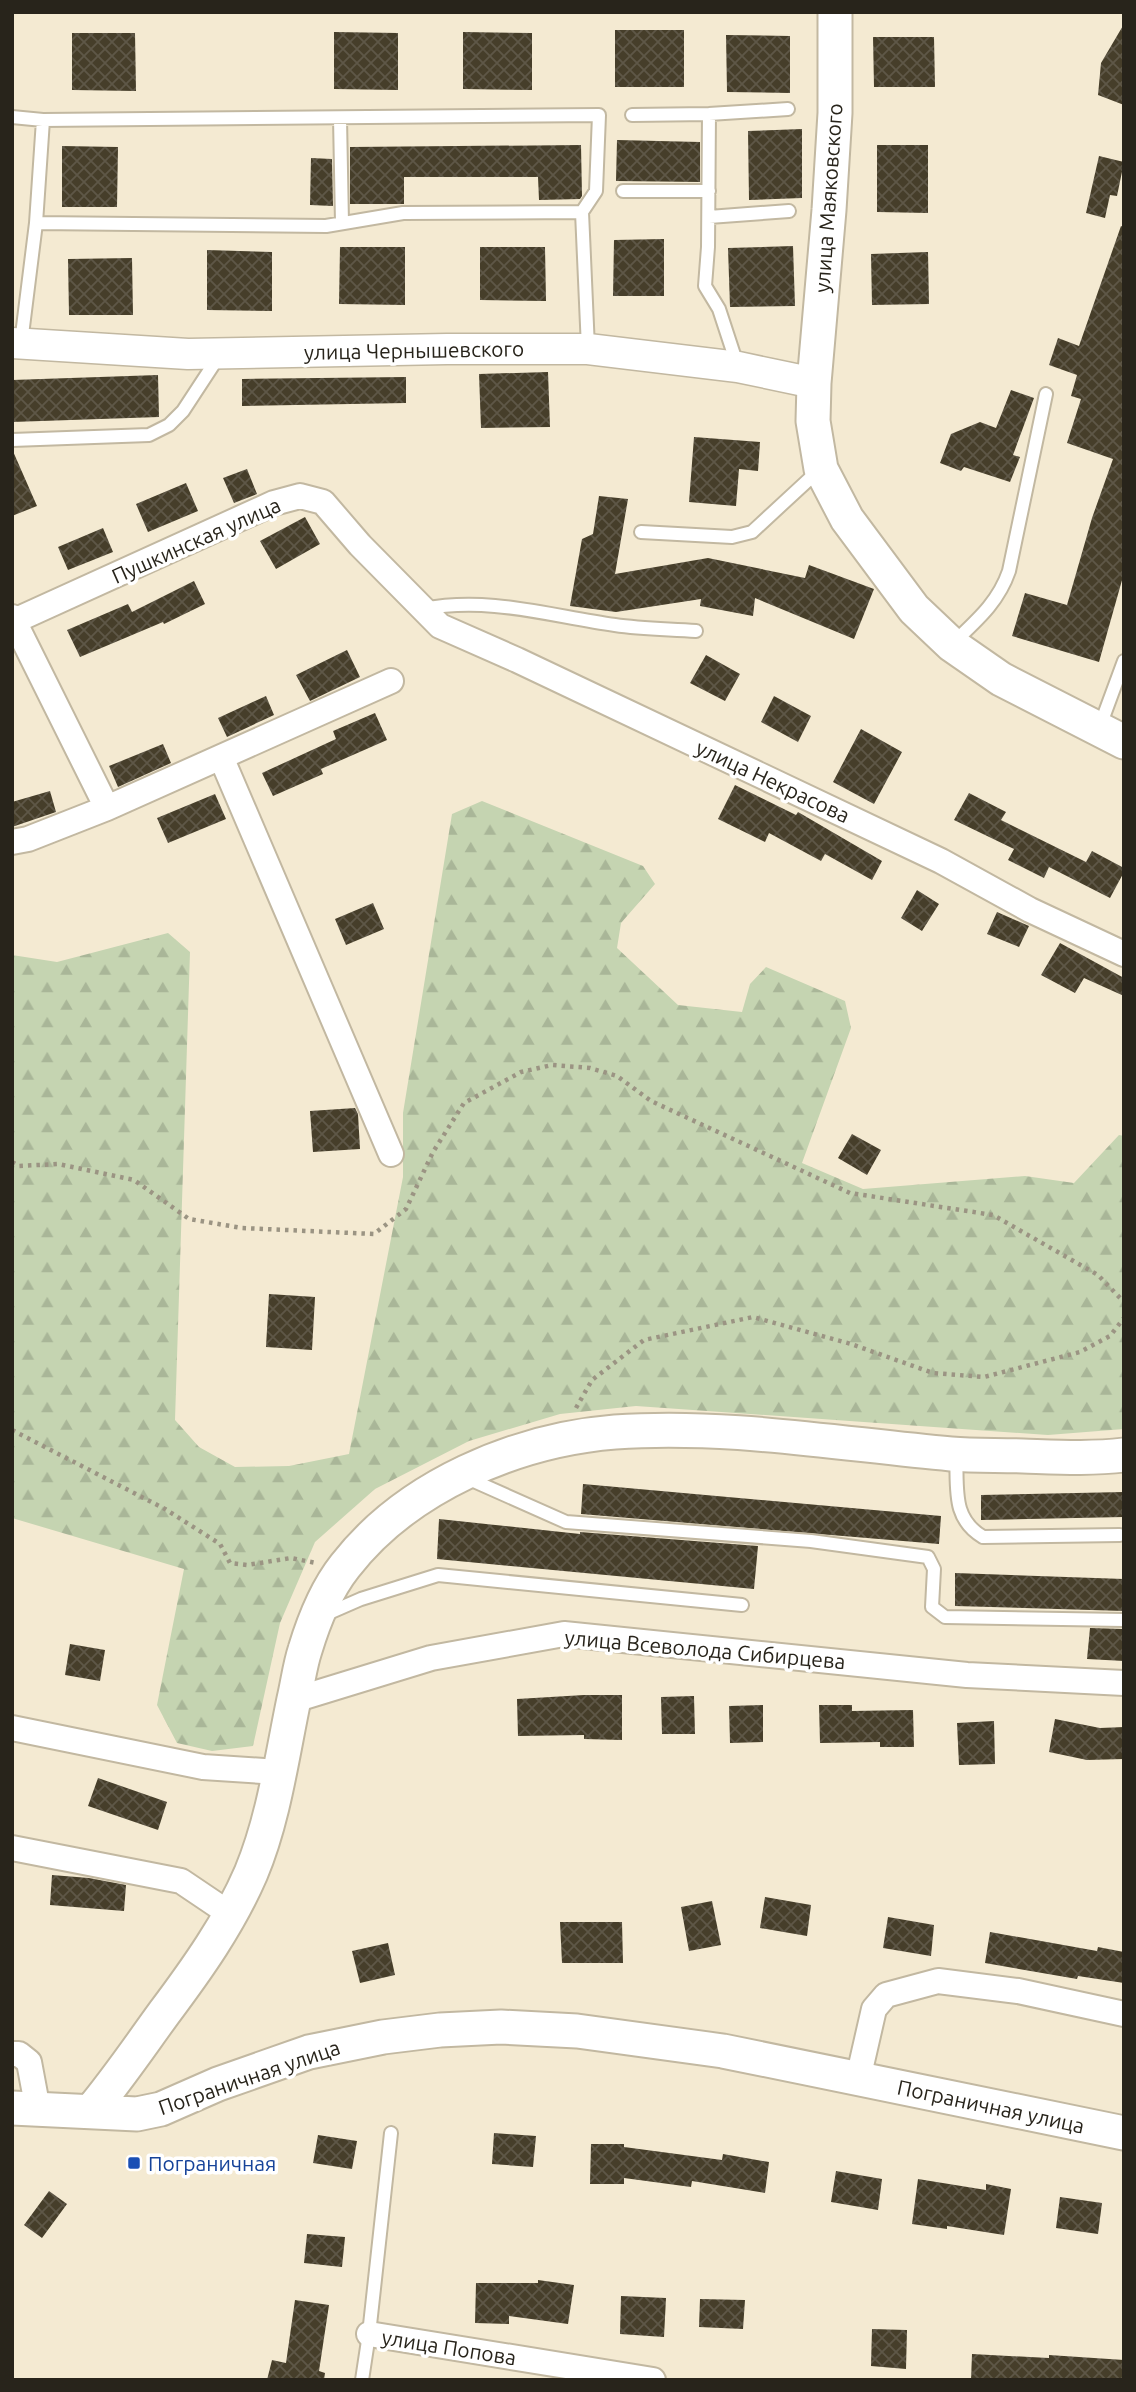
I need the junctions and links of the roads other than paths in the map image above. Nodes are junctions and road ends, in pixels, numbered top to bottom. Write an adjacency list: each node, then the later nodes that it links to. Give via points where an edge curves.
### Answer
1 (835, 12): 20 (main road, улица Маяковского, via 835,113)
2 (788, 109): 3 (lane)
3 (709, 114): 4 (lane); 9 (lane)
4 (632, 115)
5 (12, 117): 7 (lane)
6 (340, 118): 7 (lane); 10 (lane, via 599,116 596,191); 14 (lane)
7 (43, 120): 13 (lane)
8 (623, 191): 9 (lane)
9 (709, 191): 12 (lane)
10 (582, 212): 14 (lane, via 403,213); 17 (lane)
11 (789, 212): 12 (lane)
12 (709, 217): 19 (lane, via 705,286 719,309)
13 (36, 223): 14 (lane); 15 (lane)
14 (342, 223)
15 (18, 308): 16 (lane)
16 (17, 343): 18 (street, улица Чернышевского)
17 (588, 349): 18 (street, улица Чернышевского); 19 (street, улица Чернышевского)
18 (221, 354): 22 (lane, via 183,411 149,435)
19 (738, 367): 20 (street, улица Чернышевского)
20 (814, 383): 23 (main road, улица Маяковского, via 813,421)
21 (1046, 394): 28 (lane, via 1002,591)
22 (12, 440)
23 (821, 468): 24 (lane, via 752,532 732,537); 28 (main road, улица Маяковского, via 847,519 914,609)
24 (641, 532)
25 (423, 609): 26 (street, Пушкинская улица, via 323,502 300,496 274,503); 27 (lane, via 452,603 485,604 617,625); 35 (street, улица Некрасова, via 440,626 941,861)
26 (13, 620): 33 (street)
27 (696, 631)
28 (952, 645): 31 (main road, улица Маяковского, via 1001,679)
29 (1124, 661): 31 (lane)
30 (391, 681): 32 (street)
31 (1111, 735)
32 (221, 757): 33 (street); 36 (street)
33 (107, 808): 34 (street)
34 (12, 842)
35 (1124, 954)
36 (391, 1154)
37 (956, 1454): 38 (main road); 39 (main road, via 668,1428 559,1440); 40 (lane, via 960,1514 970,1529 984,1537)
38 (1124, 1455)
39 (460, 1475): 42 (main road, via 386,1522 342,1568); 43 (lane, via 566,1522 811,1541 928,1557 934,1569 932,1607 945,1617)
40 (1120, 1535)
41 (742, 1605): 42 (lane, via 438,1575 361,1599)
42 (316, 1619): 45 (main road)
43 (1124, 1620)
44 (1124, 1683): 45 (street, улица Всеволода Сибирцева, via 967,1675 564,1634 431,1658)
45 (294, 1700): 47 (main road)
46 (12, 1728): 47 (street, via 204,1767)
47 (278, 1772): 49 (main road, via 266,1828)
48 (12, 1848): 49 (street, via 181,1881)
49 (230, 1914): 54 (main road, via 206,1955)
50 (1124, 2014): 52 (street, via 1018,1991 938,1981 886,1995 874,2009)
51 (12, 2053): 53 (street, via 29,2062)
52 (858, 2079): 54 (main road, Пограничная улица, via 652,2040 501,2026 336,2046 218,2084 161,2109 137,2114); 56 (main road, Пограничная улица)
53 (25, 2109): 54 (main road, Пограничная улица)
54 (91, 2111)
55 (391, 2133): 57 (lane)
56 (1124, 2133)
57 (369, 2334): 58 (lane); 59 (street, улица Попова)
58 (362, 2380)
59 (653, 2380)

